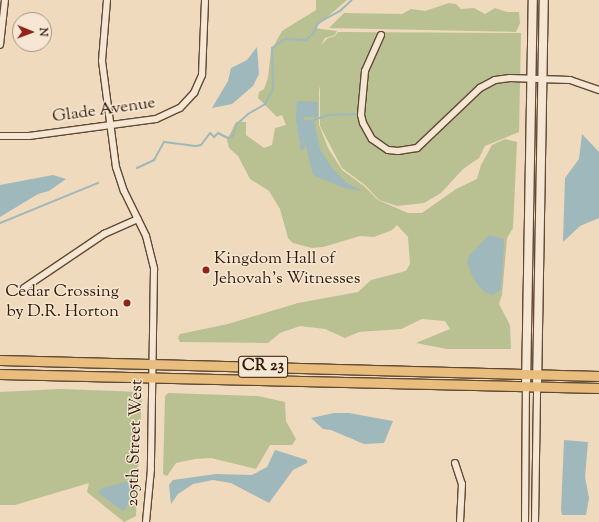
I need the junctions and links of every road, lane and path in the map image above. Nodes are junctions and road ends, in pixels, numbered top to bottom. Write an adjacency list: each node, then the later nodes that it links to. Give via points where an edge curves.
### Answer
1 (5, 0): 7 (street)
2 (107, 0): 11 (street, via 102,61)
3 (204, 0): 11 (street, Glade Avenue, via 202,75 194,93 173,113 156,119)
4 (533, 0): 8 (main road)
5 (544, 0): 9 (main road)
6 (381, 35): 8 (street, via 365,71 362,115 372,139 388,150 398,152 417,148 488,82)
7 (0, 45)
8 (532, 78): 9 (street); 18 (main road)
9 (543, 79): 10 (street, via 577,81); 19 (main road)
10 (599, 90)
11 (109, 124): 12 (street, Glade Avenue, via 29,136); 13 (street, via 118,176)
12 (0, 136)
13 (138, 219): 14 (street, via 104,234); 16 (street, 205th Street West, via 149,244 154,269)
14 (24, 288)
15 (0, 360): 16 (main road, CR 23)
16 (152, 364): 18 (main road, CR 23); 21 (street, 205th Street West)
17 (0, 374): 21 (main road, CR 23)
18 (526, 375): 19 (main road, CR 23); 22 (main road)
19 (537, 375): 20 (main road, CR 23); 23 (main road)
20 (599, 376)
21 (152, 378): 22 (main road, CR 23); 26 (street, 205th Street West, via 151,469)
22 (526, 388): 23 (main road, CR 23); 28 (street)
23 (537, 388): 24 (main road, CR 23); 29 (street)
24 (599, 388)
25 (455, 463): 27 (street, via 462,484)
26 (146, 522)
27 (460, 522)
28 (525, 522)
29 (535, 522)

